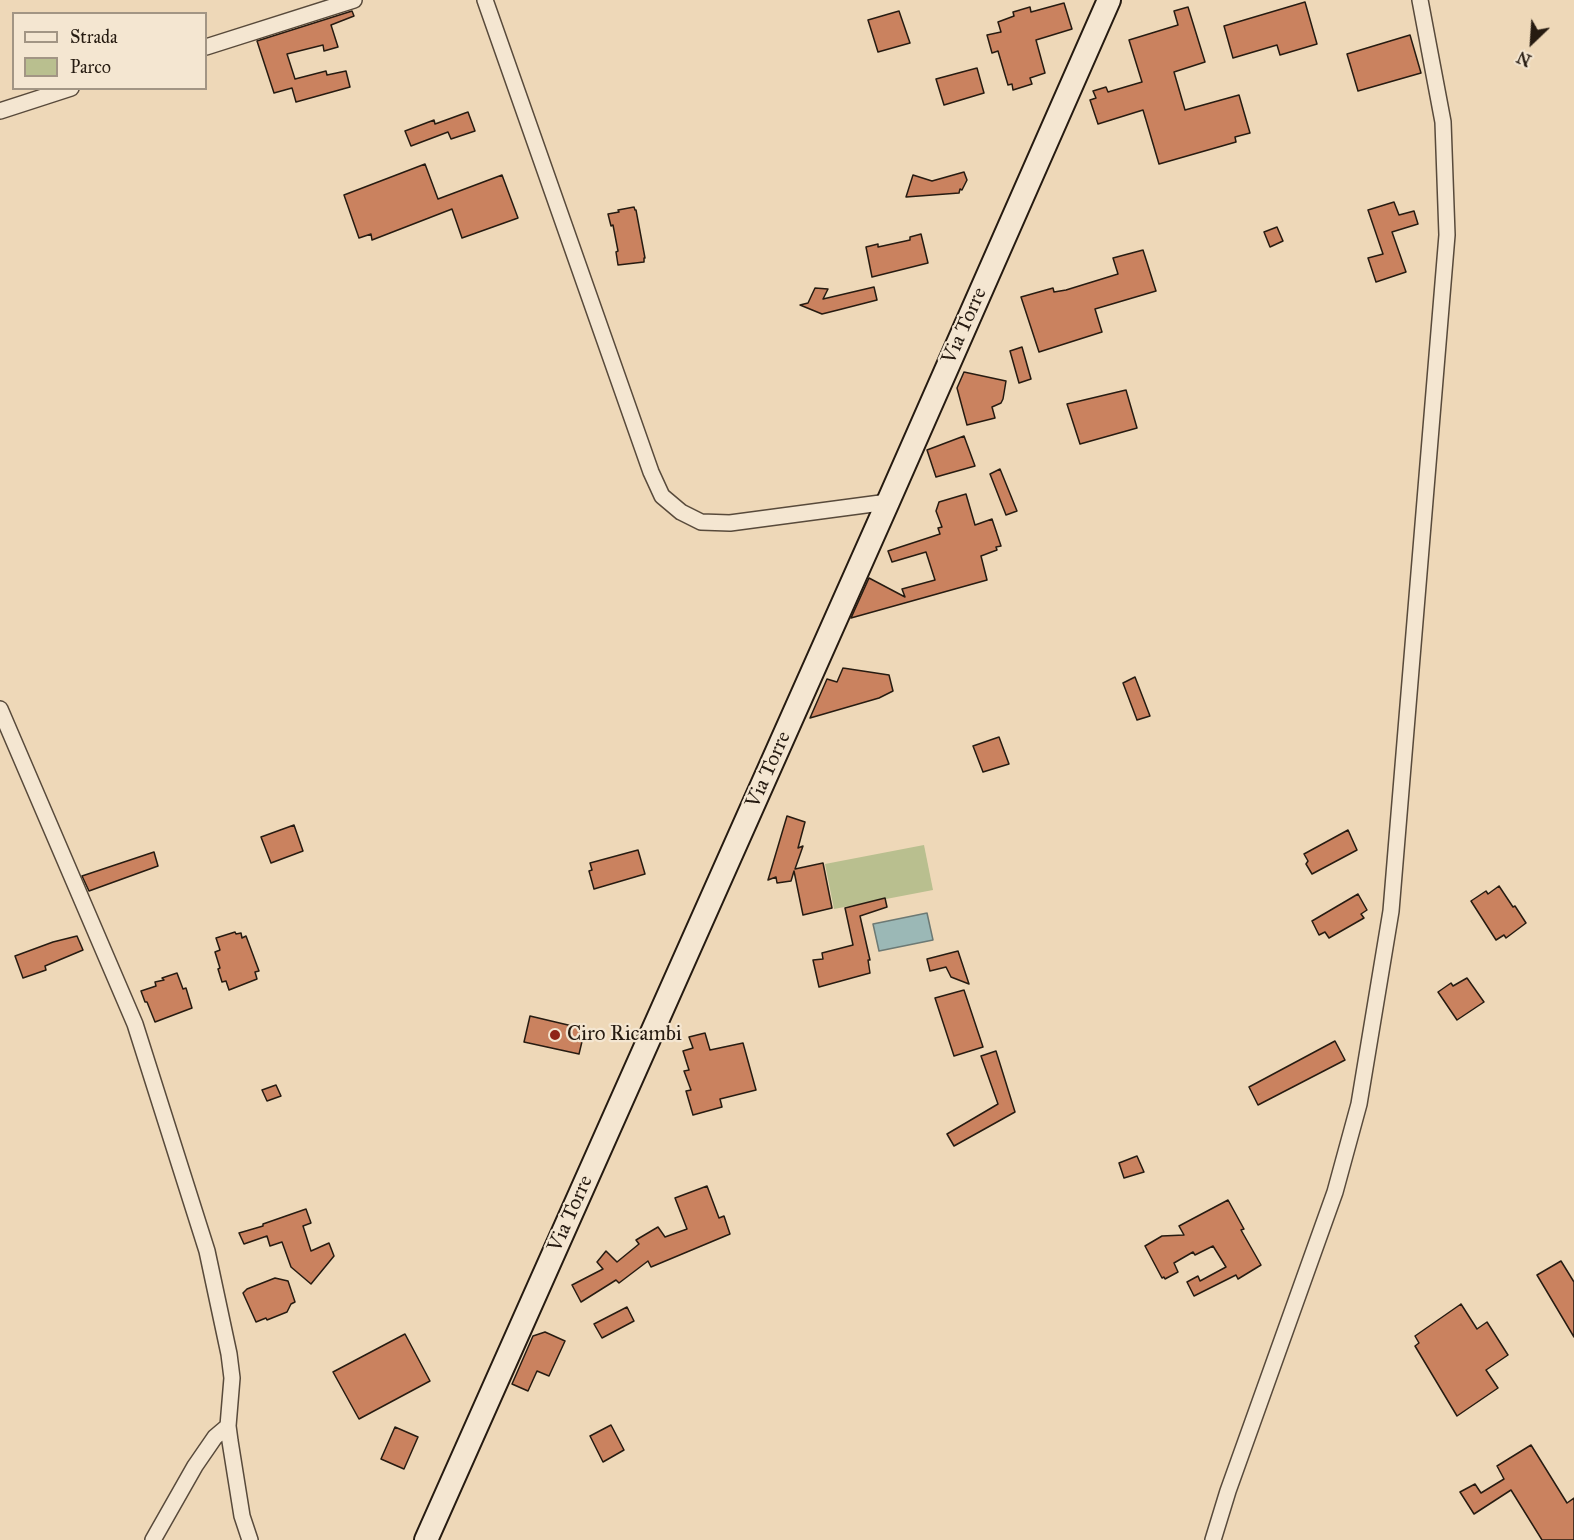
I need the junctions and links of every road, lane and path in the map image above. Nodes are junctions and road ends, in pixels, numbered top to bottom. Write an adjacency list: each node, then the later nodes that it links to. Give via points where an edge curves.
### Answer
1 (354, 0): 5 (street)
2 (485, 0): 8 (street, via 662,496 681,513 701,522 730,523)
3 (1109, 0): 8 (main road, Via Torre)
4 (1420, 0): 14 (street, via 1443,122 1447,235 1391,911 1359,1104 1335,1192)
5 (207, 46)
6 (65, 90): 7 (street)
7 (0, 111)
8 (888, 502): 13 (main road, Via Torre)
9 (0, 709): 10 (street, via 135,1024 207,1251 230,1354)
10 (228, 1426): 11 (street, via 215,1437 195,1466); 12 (street, via 242,1516)
11 (153, 1540)
12 (250, 1540)
13 (426, 1540)
14 (1213, 1540)

